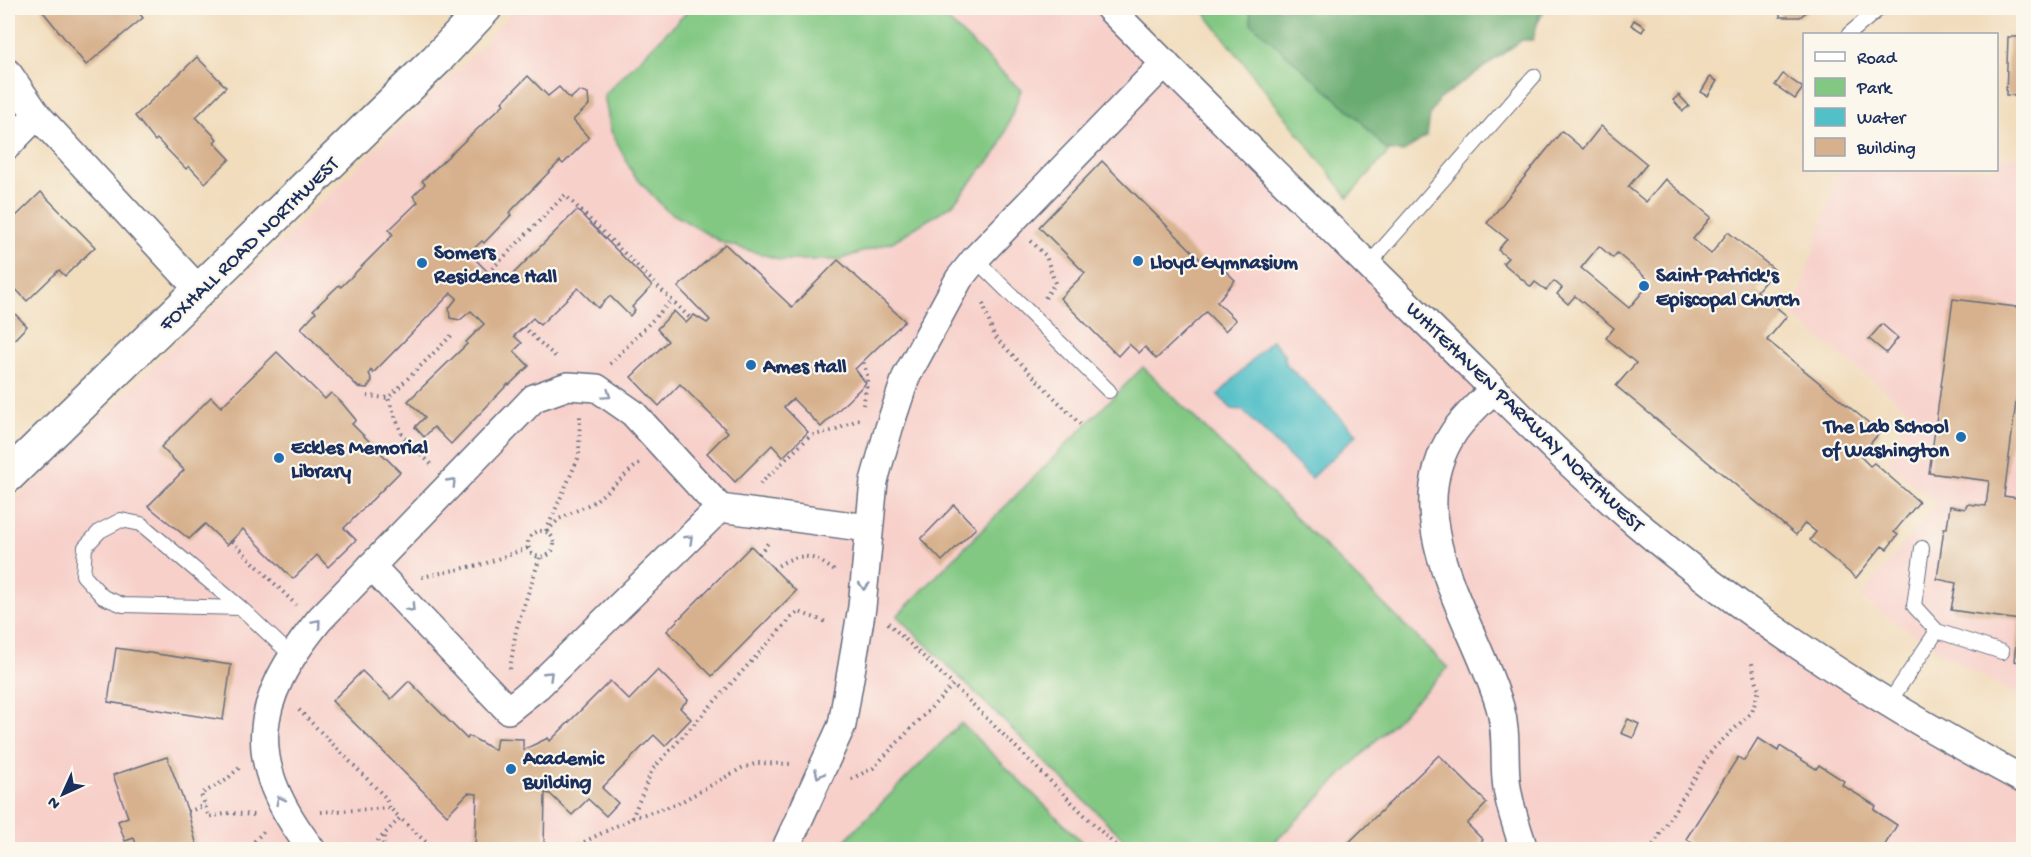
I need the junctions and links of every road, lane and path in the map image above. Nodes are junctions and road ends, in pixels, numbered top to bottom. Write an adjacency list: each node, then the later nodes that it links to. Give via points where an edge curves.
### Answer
1 (486, 8): 14 (main road, FOXHALL ROAD NORTHWEST)
2 (1109, 8): 5 (street, WHITEHAVEN PARKWAY NORTHWEST)
3 (1880, 8): 4 (lane)
4 (1850, 33)
5 (1165, 63): 11 (street); 12 (street, WHITEHAVEN PARKWAY NORTHWEST)
6 (8, 73): 8 (street)
7 (1534, 75): 12 (lane)
8 (37, 115): 9 (street); 14 (street)
9 (8, 145)
10 (1024, 234): 16 (path, via 1046,256 1055,283)
11 (975, 259): 24 (lane); 32 (street, via 959,279 906,377 874,481)
12 (1368, 265): 23 (street, WHITEHAVEN PARKWAY NORTHWEST)
13 (488, 273): 15 (path, via 566,195)
14 (200, 291): 29 (main road, FOXHALL ROAD NORTHWEST)
15 (672, 300): 18 (path); 22 (path)
16 (1043, 300)
17 (983, 304): 27 (path, via 994,336)
18 (690, 318)
19 (523, 327): 22 (path)
20 (454, 333): 26 (path)
21 (863, 361): 31 (path, via 868,378 861,418 810,436)
22 (583, 387): 28 (street, one-way to 28, via 597,388 633,413); 30 (street, one-way to 22, via 534,398 568,386); 33 (path, via 579,456)
23 (1494, 389): 53 (street, WHITEHAVEN PARKWAY NORTHWEST, via 1586,479 1689,566 1774,629); 71 (street, via 1455,431 1444,450 1432,496 1433,524 1439,552 1496,694 1505,727 1511,809)
24 (1109, 391)
25 (367, 396): 26 (path)
26 (388, 398): 30 (path, via 403,437)
27 (1080, 424)
28 (660, 444): 31 (street); 33 (path, via 594,502 559,519)
29 (8, 476)
30 (451, 484): 38 (street)
31 (727, 509): 32 (street); 38 (street, one-way to 31, via 508,710)
32 (868, 528): 55 (street, one-way to 55, via 862,607 842,725)
33 (546, 531): 35 (path, via 533,533); 37 (path, via 553,537 554,548)
34 (232, 541): 45 (path)
35 (528, 548): 37 (path); 40 (path, via 483,564)
36 (1922, 548): 46 (lane, via 1914,606)
37 (540, 557): 50 (path, via 516,630)
38 (371, 566): 45 (street, one-way to 38)
39 (773, 569): 41 (path, via 791,556 811,557 837,573)
40 (411, 579)
41 (840, 581)
42 (241, 608): 42 (lane, via 141,524 121,520 100,531 85,547 83,575 103,597 123,605); 48 (lane)
43 (836, 617): 62 (path, via 833,625 799,612 792,617 652,770)
44 (882, 618): 51 (path)
45 (315, 625): 48 (street)
46 (1937, 631): 47 (lane); 53 (lane)
47 (2002, 651)
48 (292, 657): 52 (street)
49 (1751, 660): 72 (path, via 1760,690 1752,712 1712,750)
50 (509, 671)
51 (953, 685): 55 (path, via 873,768 842,782); 70 (path)
52 (275, 687): 54 (street); 58 (path, via 385,797)
53 (1888, 704): 56 (street, WHITEHAVEN PARKWAY NORTHWEST)
54 (262, 739): 57 (path, via 238,768 201,794); 60 (street, one-way to 54, via 266,765)
55 (820, 773): 62 (path, via 786,762 758,763 677,804); 69 (street, one-way to 69)
56 (2024, 780)
57 (205, 806): 59 (path); 60 (path, via 209,817 245,813 270,818)
58 (390, 808): 60 (path); 61 (path)
59 (188, 812)
60 (287, 814): 64 (street)
61 (400, 818): 63 (path); 67 (path)
62 (632, 818): 68 (path)
63 (384, 834): 65 (path); 66 (path)
64 (312, 849)
65 (369, 849)
66 (383, 849)
67 (438, 849)
68 (568, 849)
69 (785, 849)
70 (1120, 849)
71 (1524, 849)
72 (1650, 849)

